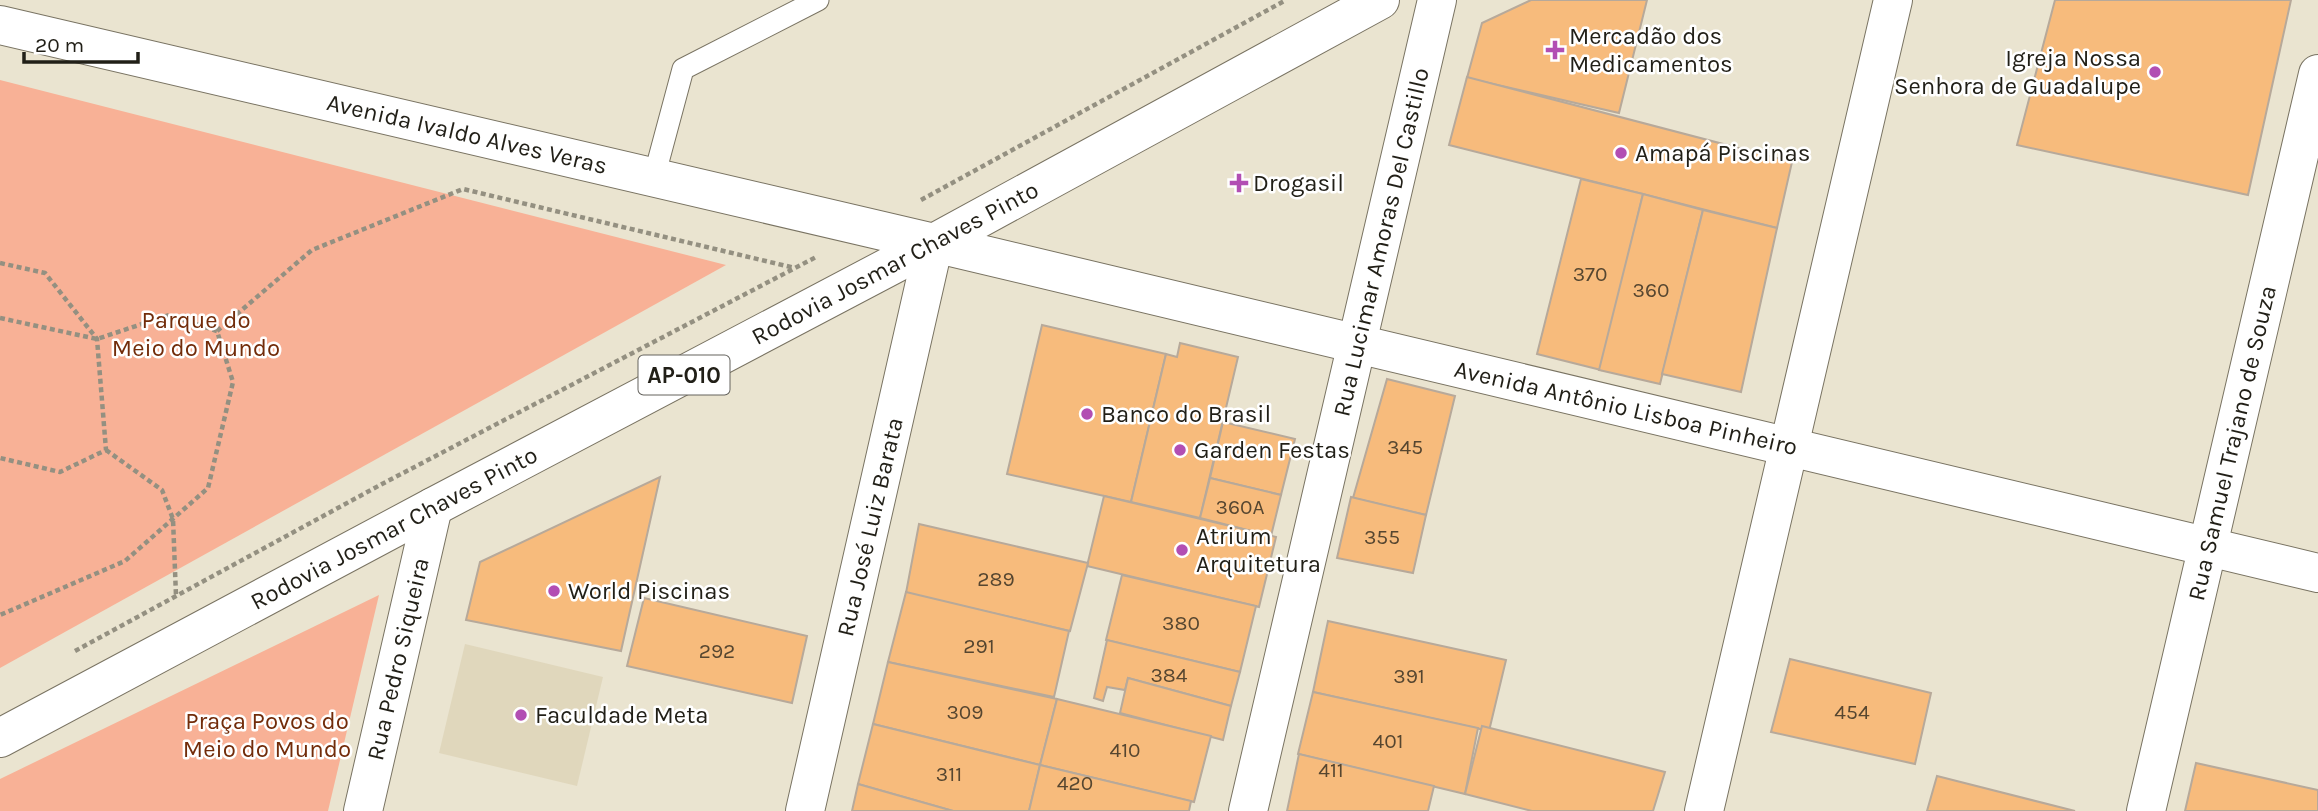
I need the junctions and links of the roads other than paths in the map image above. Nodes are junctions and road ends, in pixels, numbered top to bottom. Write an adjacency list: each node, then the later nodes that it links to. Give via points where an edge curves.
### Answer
1 (818, 0): 8 (lane, via 683,69)
2 (1380, 0): 5 (street, Rodovia Josmar Chaves Pinto / AP-010)
3 (1437, 0): 10 (street, Rua Lucimar Amoras Del Castillo)
4 (1893, 0): 11 (street)
5 (1335, 11): 9 (street, Rodovia Josmar Chaves Pinto / AP-010)
6 (0, 25): 8 (street, Avenida Ivaldo Alves Veras)
7 (2318, 75): 13 (street, Rua Samuel Trajano de Souza)
8 (654, 177): 9 (street, Avenida Ivaldo Alves Veras)
9 (934, 243): 10 (street, Avenida Antônio Lisboa Pinheiro); 12 (street, Rodovia Josmar Chaves Pinto / AP-010); 17 (street, Rua José Luiz Barata)
10 (1357, 344): 11 (street, Avenida Antônio Lisboa Pinheiro); 18 (street, Rua Lucimar Amoras Del Castillo)
11 (1789, 447): 13 (street, Avenida Antônio Lisboa Pinheiro); 19 (street)
12 (433, 507): 15 (street, Rodovia Josmar Chaves Pinto / AP-010); 16 (street, Rua Pedro Siqueira)
13 (2208, 547): 14 (street, Avenida Antônio Lisboa Pinheiro); 20 (street, Rua Samuel Trajano de Souza)
14 (2318, 573)
15 (0, 738)
16 (363, 811)
17 (805, 811)
18 (1248, 811)
19 (1704, 811)
20 (2146, 811)

